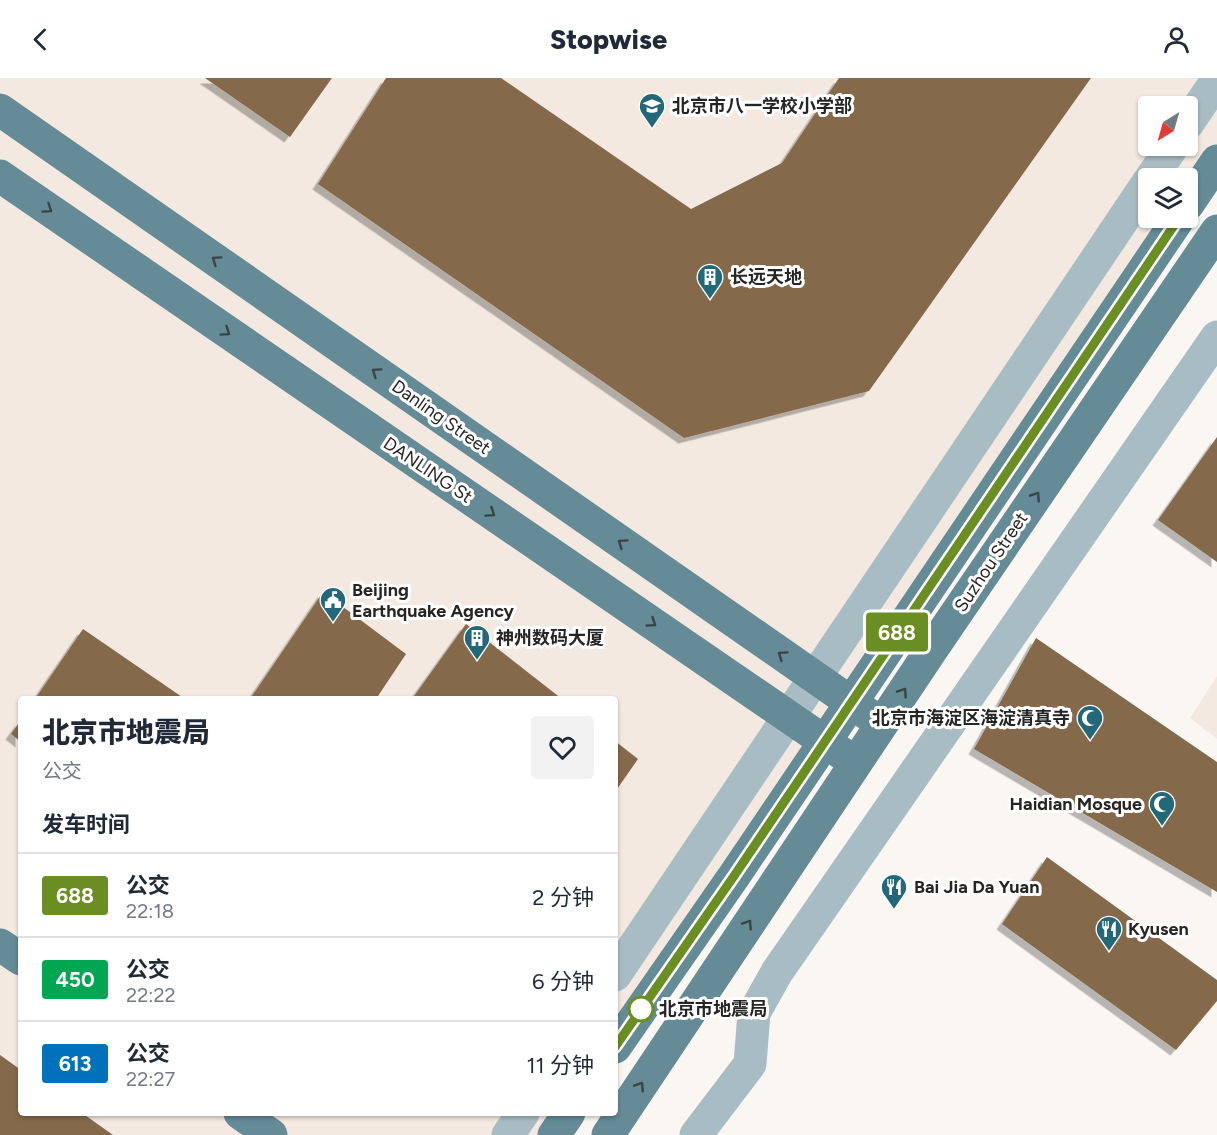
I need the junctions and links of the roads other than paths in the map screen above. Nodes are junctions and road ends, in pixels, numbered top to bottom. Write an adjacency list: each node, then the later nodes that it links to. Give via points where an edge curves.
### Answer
1 (1217, 80): 2 (street)
2 (1198, 108)
3 (0, 110): 11 (main road, Danling Street, one-way to 3)
4 (1217, 161): 6 (main road)
5 (0, 176): 13 (main road, DANLING St, one-way to 13)
6 (1198, 189)
7 (1138, 198): 11 (street)
8 (1172, 228): 12 (main road)
9 (1217, 231): 14 (main road, Suzhou Street, one-way to 9)
10 (1217, 337): 28 (street, via 777,972 754,1013 750,1064)
11 (815, 678): 12 (main road, Danling Street); 13 (street)
12 (850, 702): 14 (main road, Danling Street); 15 (main road)
13 (788, 717): 15 (main road, DANLING St); 19 (street)
14 (882, 724): 16 (main road, Suzhou Street)
15 (824, 741): 16 (main road, DANLING St); 20 (main road)
16 (856, 763): 27 (main road, Suzhou Street, one-way to 16)
17 (0, 945): 18 (main road)
18 (18, 957)
19 (618, 971)
20 (618, 1043)
21 (244, 1116): 24 (main road)
22 (521, 1116): 25 (street)
23 (567, 1116): 26 (main road)
24 (271, 1135)
25 (508, 1135)
26 (554, 1135)
27 (608, 1135)
28 (696, 1135)

